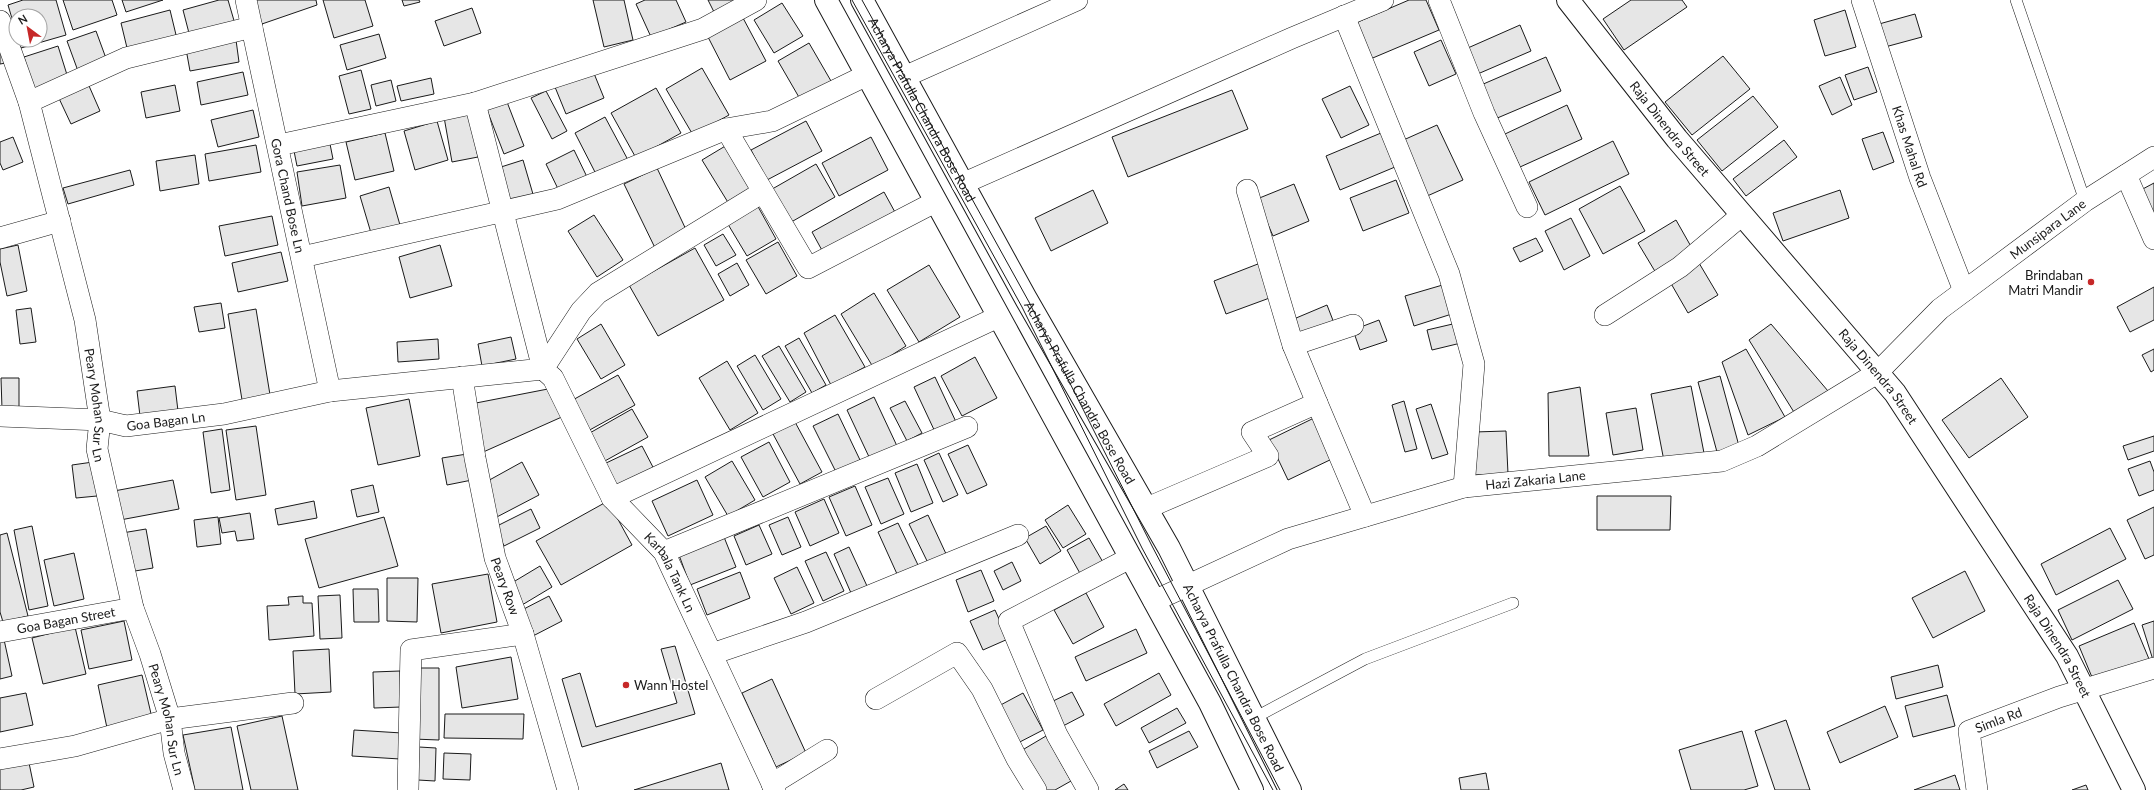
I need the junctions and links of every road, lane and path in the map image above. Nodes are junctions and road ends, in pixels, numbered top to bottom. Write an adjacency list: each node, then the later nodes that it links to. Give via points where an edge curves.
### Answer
1 (246, 0): 13 (street, Gora Chand Bose Ln)
2 (756, 0): 18 (street, via 703,29)
3 (826, 0): 15 (main road)
4 (862, 0): 16 (main road, Acharya Prafulla Chandra Bose Road)
5 (1077, 0): 16 (street)
6 (1383, 0): 11 (street)
7 (1439, 0): 28 (street, via 1484,113)
8 (1568, 0): 30 (main road, Raja Dinendra Street, via 1677,139)
9 (1862, 0): 35 (street, Khas Mahal Rd, via 1920,178)
10 (2016, 0): 26 (lane)
11 (1344, 16): 23 (street); 48 (street, via 1449,274 1474,364)
12 (0, 21): 14 (street, Peary Mohan Sur Ln)
13 (252, 27): 17 (street, via 126,58); 20 (street, Gora Chand Bose Ln)
14 (8, 67): 17 (street, Peary Mohan Sur Ln)
15 (867, 75): 19 (street, via 772,122); 27 (main road)
16 (904, 77): 23 (main road, Acharya Prafulla Chandra Bose Road)
17 (29, 102): 31 (street, Peary Mohan Sur Ln)
18 (474, 103): 20 (street); 29 (street)
19 (726, 129): 25 (street); 29 (street, via 557,199)
20 (279, 146): 34 (street, Gora Chand Bose Ln)
21 (2154, 157): 22 (street, Munsipara Lane)
22 (2126, 175): 26 (street, Munsipara Lane); 33 (street)
23 (962, 184): 50 (main road, Acharya Prafulla Chandra Bose Road)
24 (1247, 190): 39 (street)
25 (763, 192): 27 (street, via 808,268); 40 (street, via 598,293 581,311)
26 (2085, 201): 35 (street, Munsipara Lane)
27 (935, 202): 37 (main road)
28 (1527, 207)
29 (503, 212): 34 (street); 40 (street)
30 (1742, 215): 36 (street, via 1680,267); 41 (main road, Raja Dinendra Street)
31 (60, 221): 32 (street); 46 (street, Peary Mohan Sur Ln, via 85,320)
32 (0, 238)
33 (2154, 239)
34 (302, 257): 43 (street, Gora Chand Bose Ln)
35 (1964, 291): 41 (street, Munsipara Lane, via 1940,309)
36 (1605, 315)
37 (998, 317): 49 (street); 54 (main road)
38 (1353, 324): 39 (street)
39 (1293, 345): 44 (street)
40 (543, 369): 42 (street, Goa Bagan Ln); 49 (street, Karbala Tank Ln, via 553,378)
41 (1877, 373): 48 (street, Hazi Zakaria Lane, via 1757,446 1722,461); 63 (main road, Raja Dinendra Street, via 1895,394 2062,649)
42 (462, 377): 43 (street, Goa Bagan Ln); 60 (street, Peary Row, via 495,558)
43 (330, 391): 46 (street, Goa Bagan Ln, via 224,414 126,426)
44 (1317, 403): 50 (street, via 1252,432 1268,456); 51 (street)
45 (0, 416): 46 (street, Goa Bagan Ln)
46 (100, 420): 58 (street, Peary Mohan Sur Ln, via 97,448)
47 (967, 427): 53 (street)
48 (1464, 487): 51 (street, Hazi Zakaria Lane)
49 (612, 498): 53 (street, Karbala Tank Ln)
50 (1147, 508): 55 (main road, Acharya Prafulla Chandra Bose Road)
51 (1365, 516): 55 (street, Hazi Zakaria Lane, via 1288,540)
52 (1018, 535): 61 (street, via 806,622)
53 (664, 552): 61 (street, Karbala Tank Ln)
54 (1130, 558): 56 (main road); 75 (street, via 1009,621 1057,735)
55 (1187, 585): 56 (street, Hazi Zakaria Lane); 66 (main road, Acharya Prafulla Chandra Bose Road)
56 (1154, 601): 76 (main road, via 1210,703)
57 (1512, 603): 66 (lane, via 1365,659)
58 (133, 608): 59 (street, Goa Bagan Street); 67 (street, Peary Mohan Sur Ln)
59 (0, 632)
60 (522, 634): 72 (street, via 411,650); 73 (street, Peary Row)
61 (712, 654): 70 (street, Karbala Tank Ln)
62 (2154, 668): 63 (street)
63 (2084, 691): 78 (street, Simla Rd, via 2059,697 1969,731); 79 (main road, Raja Dinendra Street)
64 (876, 699): 74 (street, via 958,653 982,689 1017,759)
65 (293, 703): 67 (street)
66 (1254, 718): 77 (main road, Acharya Prafulla Chandra Bose Road)
67 (170, 719): 69 (street, via 76,746); 71 (street, Peary Mohan Sur Ln, via 174,753)
68 (827, 750): 70 (street)
69 (0, 759)
70 (774, 787)
71 (184, 790)
72 (408, 790)
73 (568, 790)
74 (1036, 790)
75 (1088, 790)
76 (1251, 790)
77 (1290, 790)
78 (1977, 790)
79 (2134, 790)

